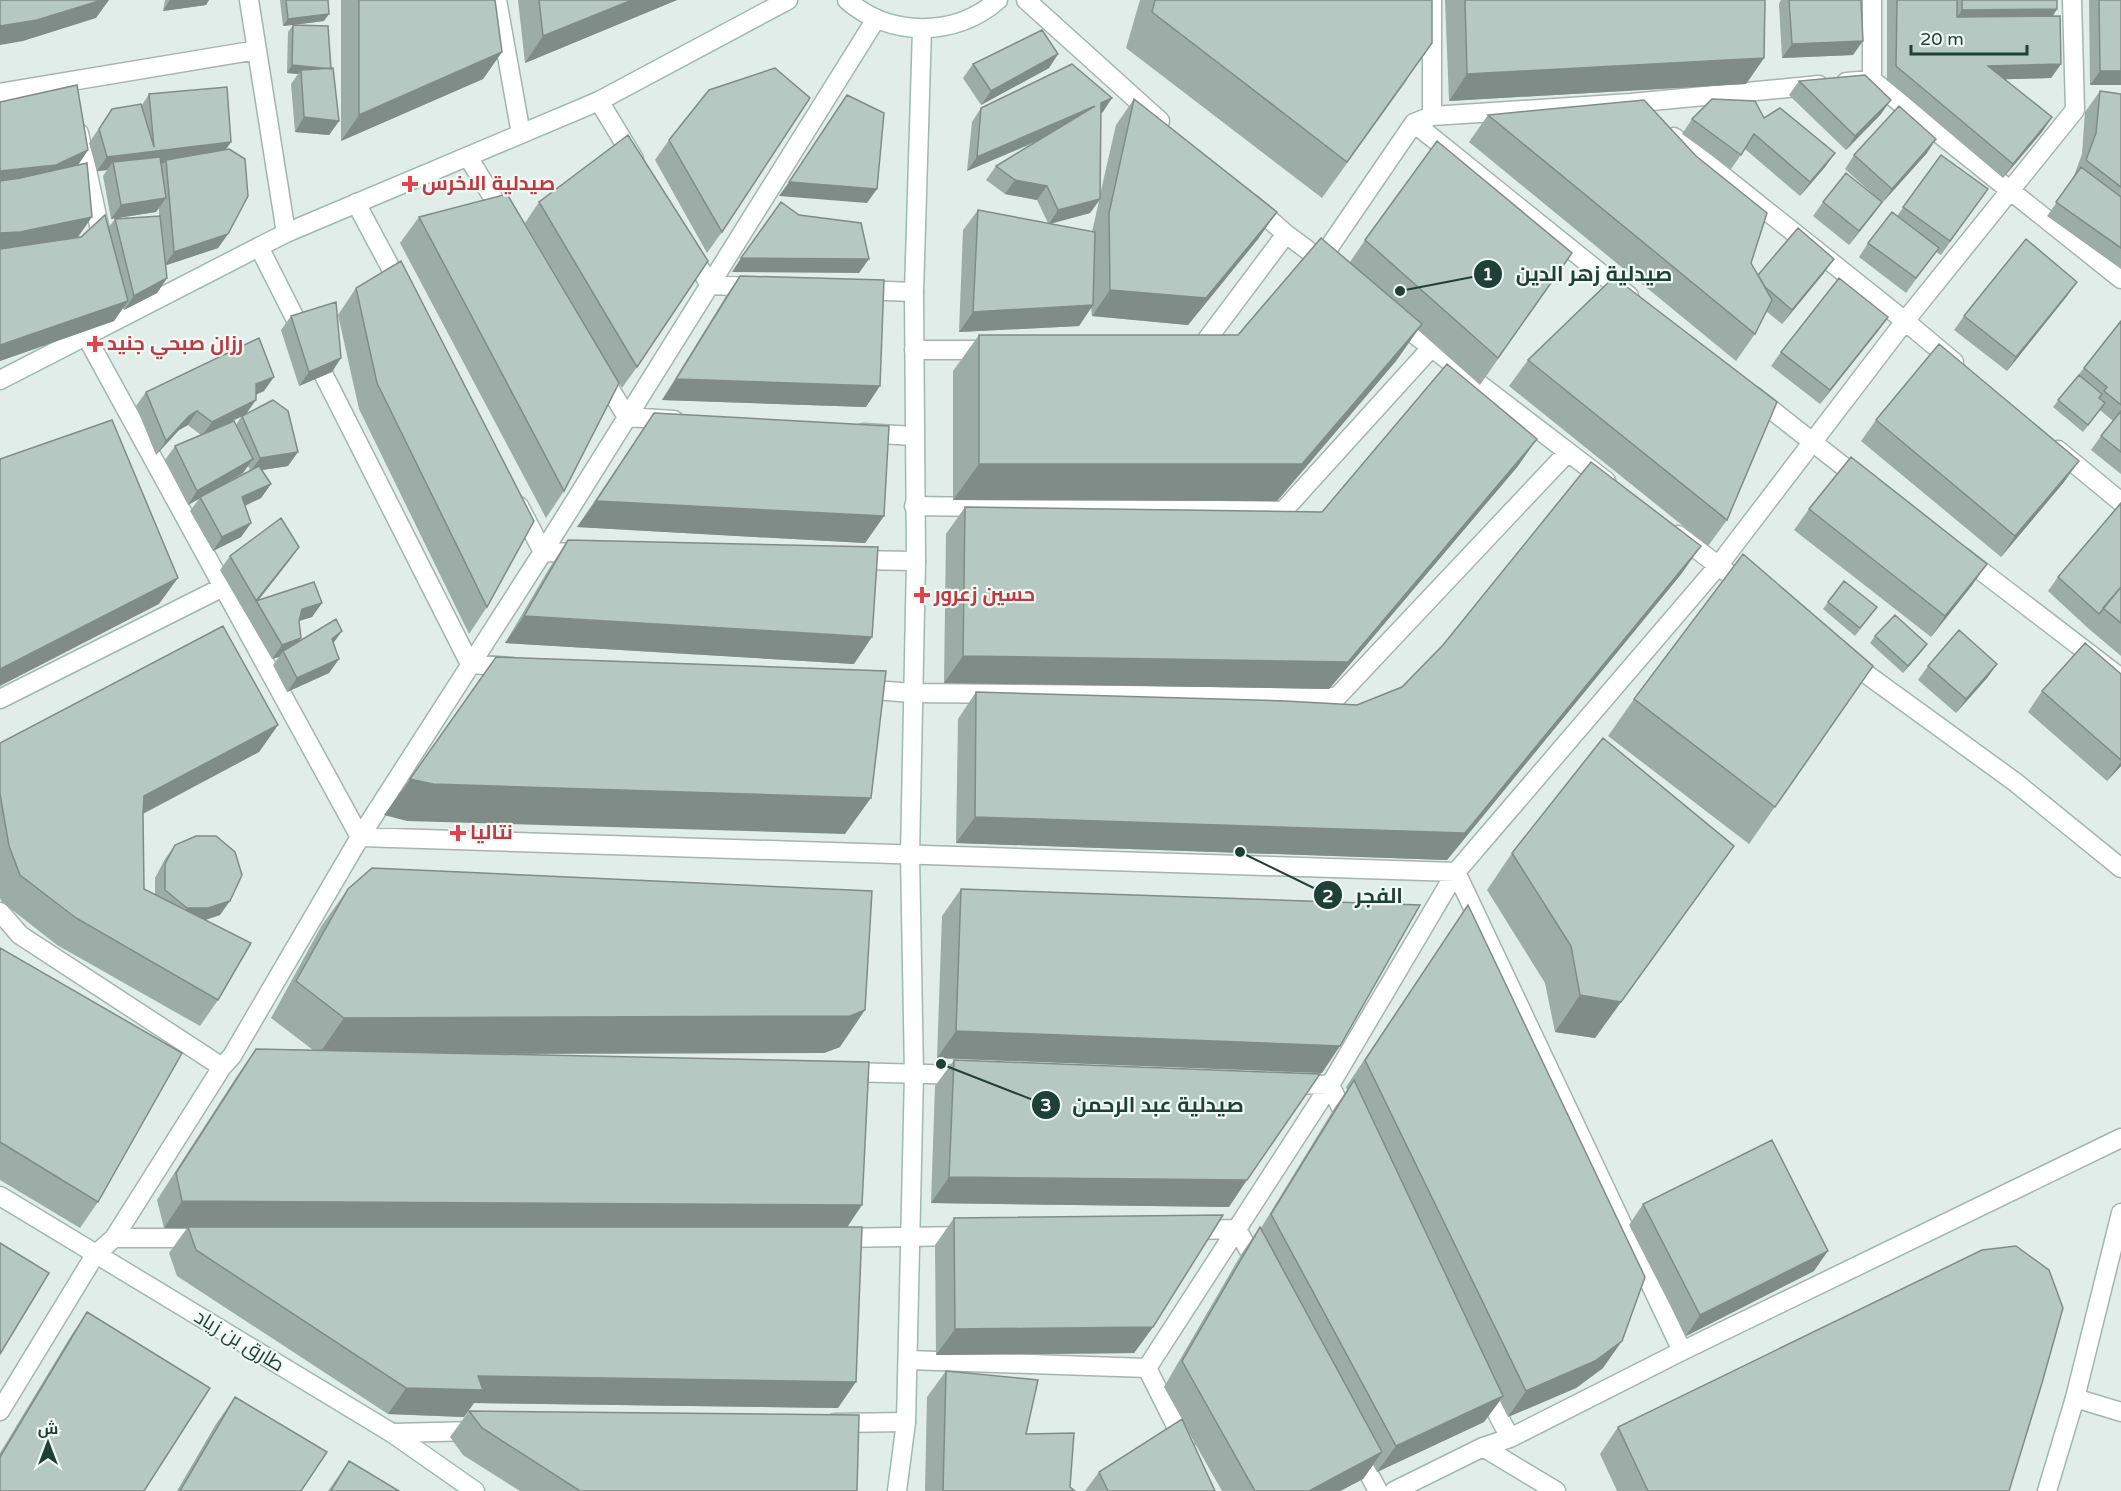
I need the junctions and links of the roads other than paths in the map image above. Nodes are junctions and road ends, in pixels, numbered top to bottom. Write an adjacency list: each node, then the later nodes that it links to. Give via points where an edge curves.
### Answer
1 (249, 0): 12 (street)
2 (497, 0): 21 (street)
3 (788, 0): 16 (street)
4 (847, 0): 10 (street)
5 (998, 0): 11 (street, via 987,10 956,24)
6 (1026, 0): 20 (street)
7 (1432, 0): 18 (street)
8 (1872, 0): 13 (street)
9 (2072, 0): 24 (street, via 2075,110)
10 (876, 19): 11 (street); 36 (street)
11 (922, 29): 39 (street)
12 (257, 50): 14 (street); 27 (street)
13 (1872, 80): 17 (street); 24 (street)
14 (68, 82): 15 (street); 33 (street)
15 (0, 93)
16 (599, 101): 21 (street); 23 (street)
17 (1631, 103): 18 (street); 45 (street)
18 (1432, 116): 19 (street)
19 (1414, 123): 32 (street); 42 (street)
20 (1173, 133)
21 (521, 134): 22 (street)
22 (468, 157): 26 (street); 30 (street)
23 (642, 173)
24 (2010, 192): 35 (street); 45 (street)
25 (1243, 195): 29 (street)
26 (356, 203): 27 (street); 41 (street)
27 (286, 233): 31 (street)
28 (679, 234): 36 (street)
29 (1286, 234): 32 (street); 50 (street, via 1199,350)
30 (517, 237)
31 (259, 247): 44 (street); 77 (street)
32 (1321, 259): 34 (street)
33 (106, 262)
34 (1339, 274)
35 (2121, 279)
36 (710, 285): 37 (street); 55 (street)
37 (778, 288)
38 (846, 290): 39 (street)
39 (914, 292): 48 (street)
40 (114, 296): 44 (street)
41 (413, 309)
42 (1646, 309)
43 (1385, 311): 47 (street)
44 (118, 319): 46 (street)
45 (1905, 321): 52 (street); 60 (street)
46 (86, 336): 53 (street); 75 (street)
47 (1431, 348): 61 (street); 66 (street, via 1283,511)
48 (914, 350): 49 (street); 58 (street)
49 (1009, 350)
50 (1175, 350)
51 (590, 357): 55 (street)
52 (1970, 376)
53 (0, 380)
54 (1738, 384): 60 (street)
55 (627, 417): 56 (street); 69 (street)
56 (687, 421)
57 (842, 431): 58 (street)
58 (914, 436): 66 (street)
59 (2043, 438): 65 (street)
60 (1813, 443): 63 (street); 73 (street)
61 (1568, 452): 64 (street); 81 (street, via 1337,697)
62 (510, 488): 69 (street)
63 (1878, 493)
64 (1624, 494)
65 (2121, 502)
66 (914, 506): 72 (street)
67 (1662, 523): 73 (street)
68 (1953, 550): 79 (street)
69 (543, 552): 70 (street); 77 (street)
70 (602, 553)
71 (834, 559): 72 (street)
72 (915, 561): 81 (street)
73 (1718, 566): 74 (street); 86 (street)
74 (1737, 580)
75 (223, 587): 82 (street); 83 (street)
76 (1833, 650): 85 (street, via 2015,783)
77 (470, 664): 78 (street); 83 (street)
78 (528, 668)
79 (2121, 678)
80 (843, 688): 81 (street)
81 (913, 693): 84 (street)
82 (0, 699)
83 (360, 837): 84 (street); 89 (street)
84 (910, 855): 86 (street); 91 (street)
85 (2121, 868)
86 (1456, 872): 94 (street); 108 (street)
87 (0, 912): 89 (street, via 20,935)
88 (256, 1056): 89 (street)
89 (227, 1061): 102 (street)
90 (830, 1071): 91 (street)
91 (914, 1074): 92 (street); 105 (street)
92 (985, 1076)
93 (1270, 1083): 94 (street)
94 (1330, 1085): 95 (street); 99 (street)
95 (1356, 1137)
96 (2121, 1138): 108 (street)
97 (0, 1196): 106 (street, طارق بن زياد)
98 (2121, 1213): 112 (street)
99 (1237, 1229): 100 (street); 107 (street); 111 (street)
100 (1179, 1230)
101 (980, 1236): 105 (street)
102 (114, 1238): 103 (street); 106 (street)
103 (221, 1238)
104 (815, 1238): 105 (street)
105 (910, 1238): 109 (street)
106 (95, 1255): 113 (street); 118 (street, طارق بن زياد)
107 (1265, 1281)
108 (1682, 1351): 120 (street)
109 (908, 1360): 111 (street); 115 (street)
110 (1473, 1365): 120 (street)
111 (1147, 1368): 122 (street)
112 (2075, 1398): 114 (street); 128 (street)
113 (0, 1411)
114 (2121, 1412)
115 (906, 1422): 116 (street); 124 (street)
116 (822, 1424)
117 (500, 1430): 118 (street)
118 (392, 1433): 123 (street, طارق بن زياد)
119 (1350, 1438): 125 (street)
120 (1510, 1438): 121 (street)
121 (1483, 1447): 126 (street); 127 (street)
122 (1194, 1460)
123 (473, 1491)
124 (897, 1491)
125 (1378, 1491)
126 (1394, 1491)
127 (1556, 1491)
128 (2047, 1491)

